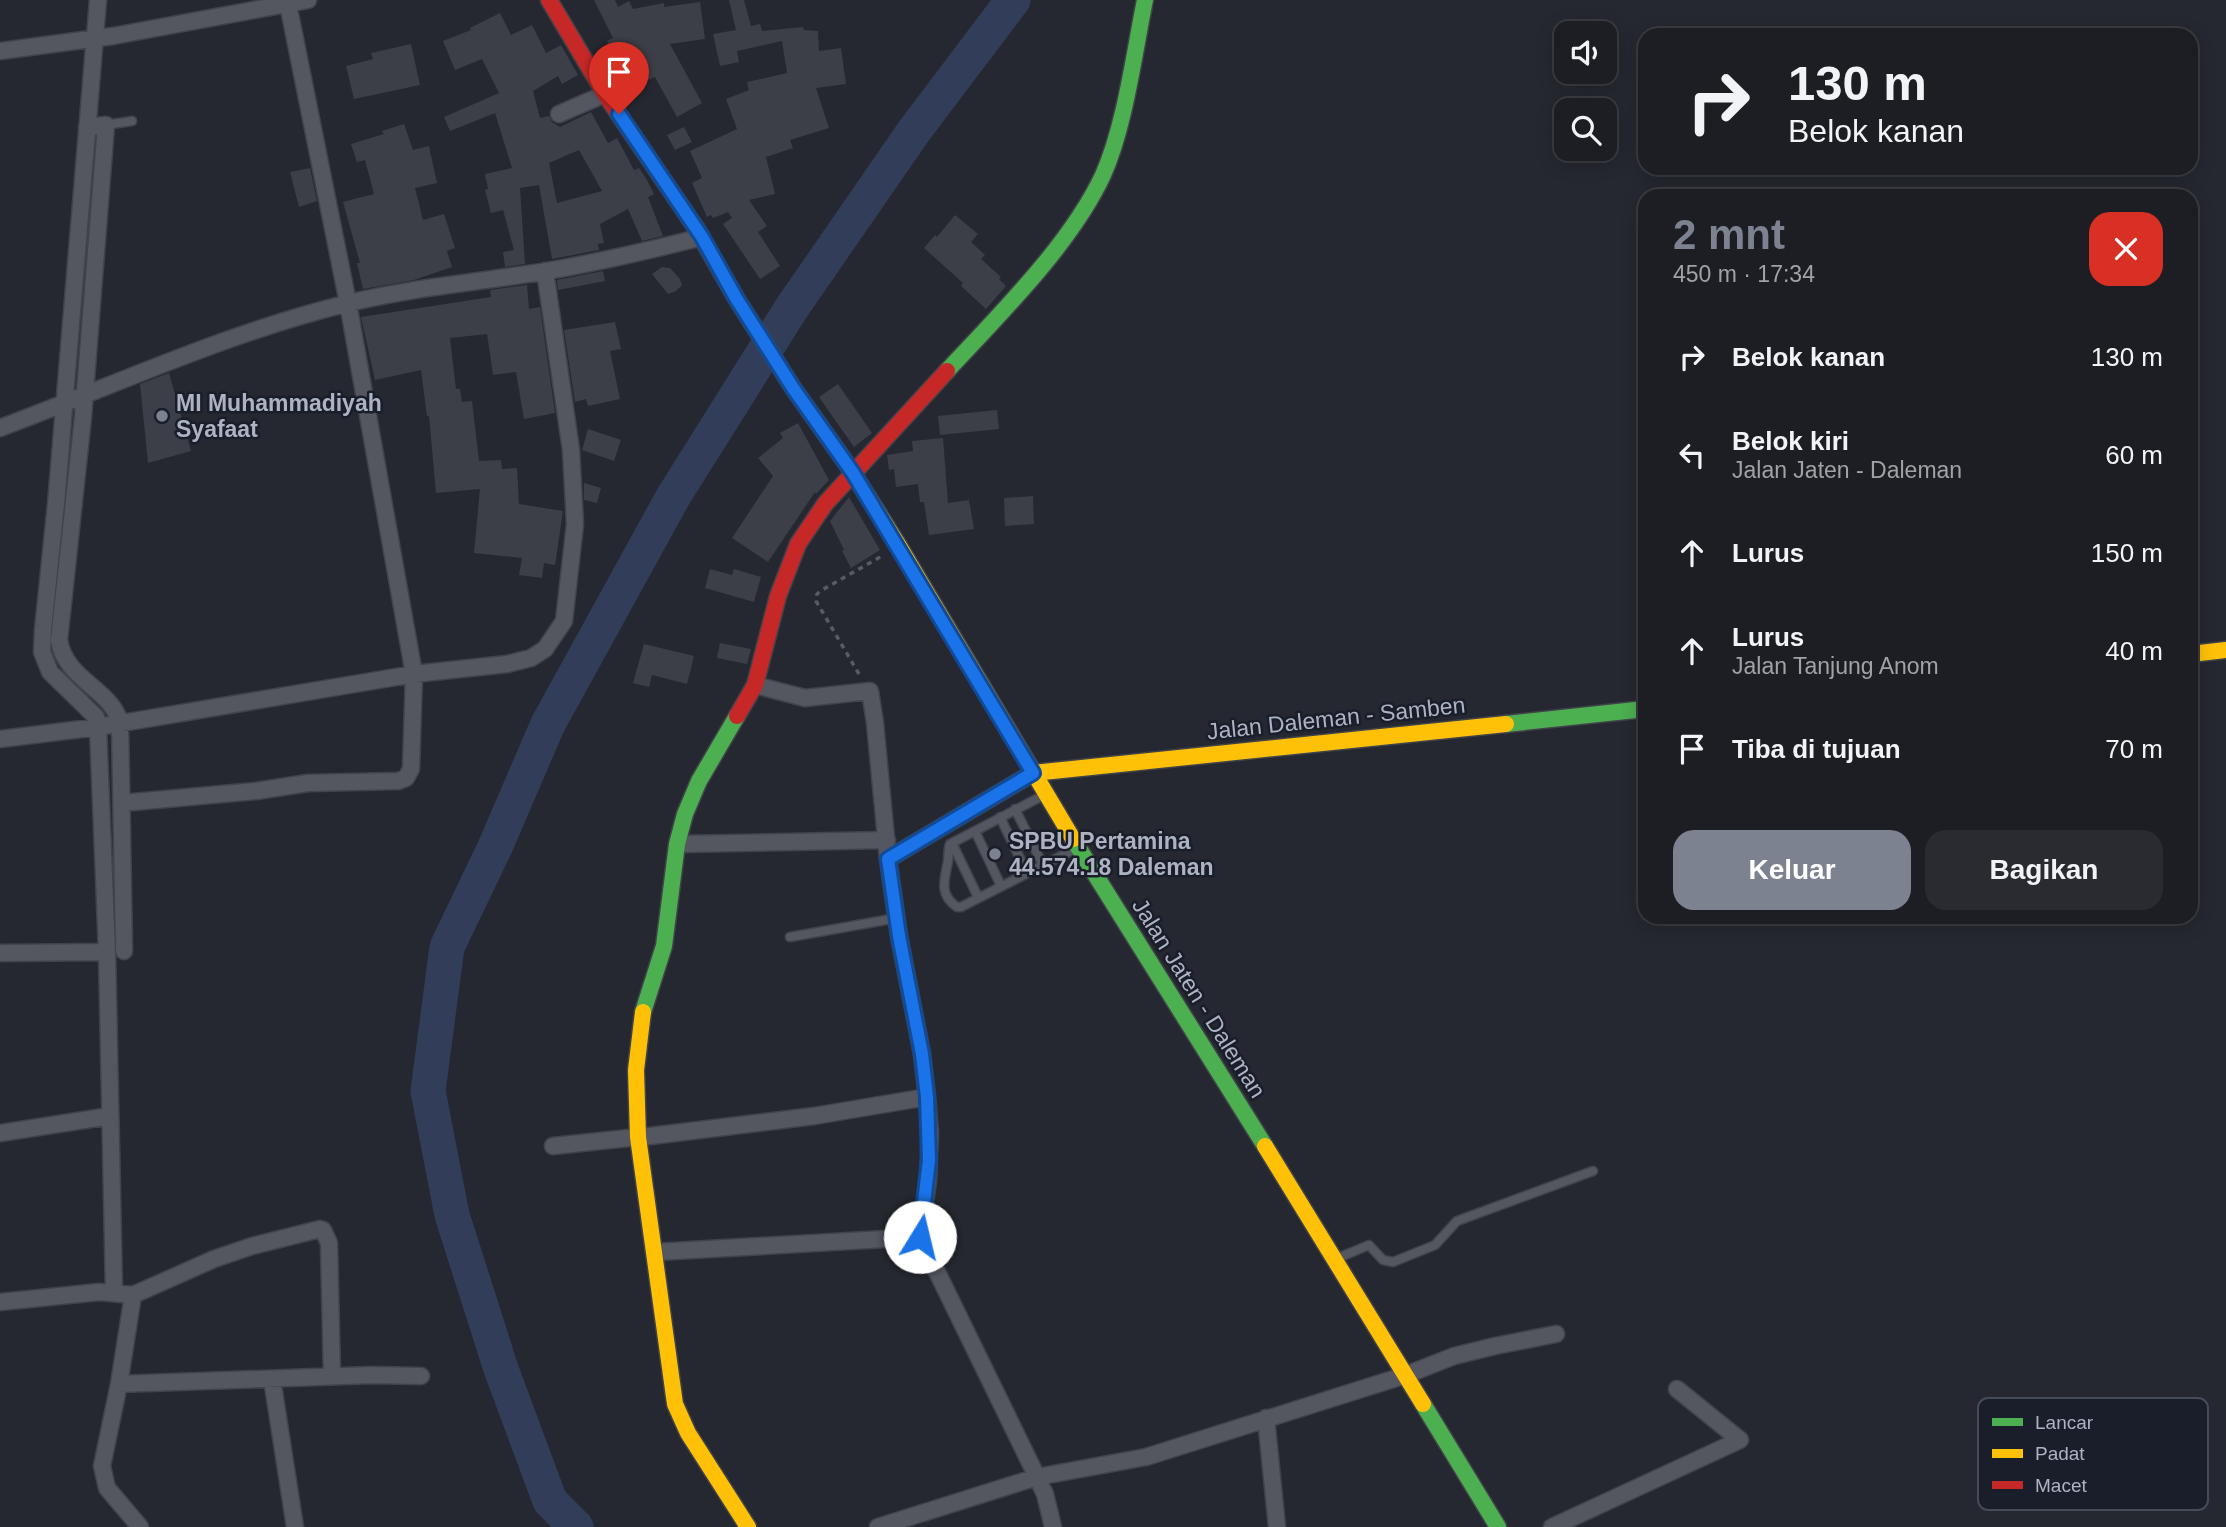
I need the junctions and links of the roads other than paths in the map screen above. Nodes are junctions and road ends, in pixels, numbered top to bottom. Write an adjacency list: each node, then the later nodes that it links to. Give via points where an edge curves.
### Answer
1 (98, 0): 7 (street)
2 (308, 0): 5 (street)
3 (549, 0): 9 (main road, Jalan Jaten - Daleman)
4 (1145, 0): 19 (main road, via 1115,143 1083,208 1028,281)
5 (288, 4): 6 (street); 16 (street)
6 (243, 7): 7 (street)
7 (100, 38): 8 (street); 12 (street)
8 (0, 51)
9 (605, 94): 10 (street); 14 (main road, Jalan Jaten - Daleman)
10 (559, 114)
11 (132, 121): 12 (lane)
12 (97, 126): 13 (street)
13 (88, 237): 17 (street); 17 (street)
14 (702, 237): 15 (street); 19 (main road, Jalan Jaten - Daleman, via 793,388)
15 (545, 271): 16 (street, via 439,284); 22 (street, via 571,450 575,524 564,621 545,649 531,658)
16 (348, 303): 17 (street, via 252,331); 22 (street)
17 (73, 401): 18 (street); 25 (street, via 60,640 65,661 114,709); 25 (street, via 42,652 50,673)
18 (0, 428)
19 (853, 473): 23 (main road, via 798,544 778,596); 27 (main road, Jalan Jaten - Daleman)
20 (2226, 650): 21 (main road)
21 (2198, 653)
22 (414, 674): 25 (street); 29 (street, via 411,764 406,778 307,783)
23 (755, 685): 33 (street, via 805,698 870,691); 35 (main road, via 699,781 685,814)
24 (1638, 710): 27 (main road, Jalan Daleman - Samben)
25 (109, 725): 26 (street); 29 (street); 45 (street)
26 (0, 739)
27 (1033, 773): 28 (main road, Jalan Jaten - Daleman); 37 (street)
28 (1046, 794): 30 (lane); 36 (main road, Jalan Jaten - Daleman)
29 (122, 803): 44 (street)
30 (1015, 810): 31 (lane); 38 (lane)
31 (1000, 817): 32 (lane); 39 (lane)
32 (975, 831): 34 (lane); 40 (lane)
33 (887, 840): 35 (street); 37 (street)
34 (951, 843): 41 (lane); 41 (lane, via 943,880 948,900 961,907)
35 (682, 844): 50 (main road, via 661,961 643,1012 636,1070)
36 (1078, 848): 38 (lane); 55 (main road, Jalan Jaten - Daleman)
37 (888, 859): 42 (street)
38 (1042, 865): 39 (lane)
39 (1027, 873): 40 (lane)
40 (1001, 886): 41 (lane)
41 (978, 897)
42 (897, 918): 43 (lane); 47 (street)
43 (790, 937)
44 (124, 951)
45 (107, 952): 46 (street); 48 (street)
46 (0, 953)
47 (927, 1097): 50 (street); 53 (street, via 929,1171)
48 (110, 1116): 49 (street); 56 (street)
49 (0, 1133)
50 (643, 1137): 51 (street); 54 (main road)
51 (553, 1146)
52 (1593, 1171): 55 (lane, via 1457,1221 1435,1245 1393,1262 1383,1260 1369,1245)
53 (920, 1237): 54 (street); 66 (street)
54 (662, 1251): 69 (main road, via 675,1404 688,1433)
55 (1335, 1259): 59 (main road, Jalan Jaten - Daleman)
56 (123, 1294): 57 (street); 60 (street, via 252,1246 323,1230 329,1243); 63 (street)
57 (0, 1302)
58 (1556, 1334): 59 (street, via 1454,1356)
59 (1406, 1375): 65 (street); 73 (main road, Jalan Jaten - Daleman)
60 (332, 1376): 61 (street); 62 (street)
61 (421, 1376)
62 (272, 1378): 63 (street); 68 (street)
63 (119, 1384): 67 (street, via 103,1477 119,1506)
64 (1678, 1389): 74 (street, via 1740,1440)
65 (1266, 1418): 66 (street, via 1146,1457); 72 (street)
66 (1037, 1477): 70 (street); 71 (street)
67 (140, 1527)
68 (295, 1527)
69 (748, 1527)
70 (878, 1527)
71 (1053, 1527)
72 (1277, 1527)
73 (1499, 1527)
74 (1552, 1527)

